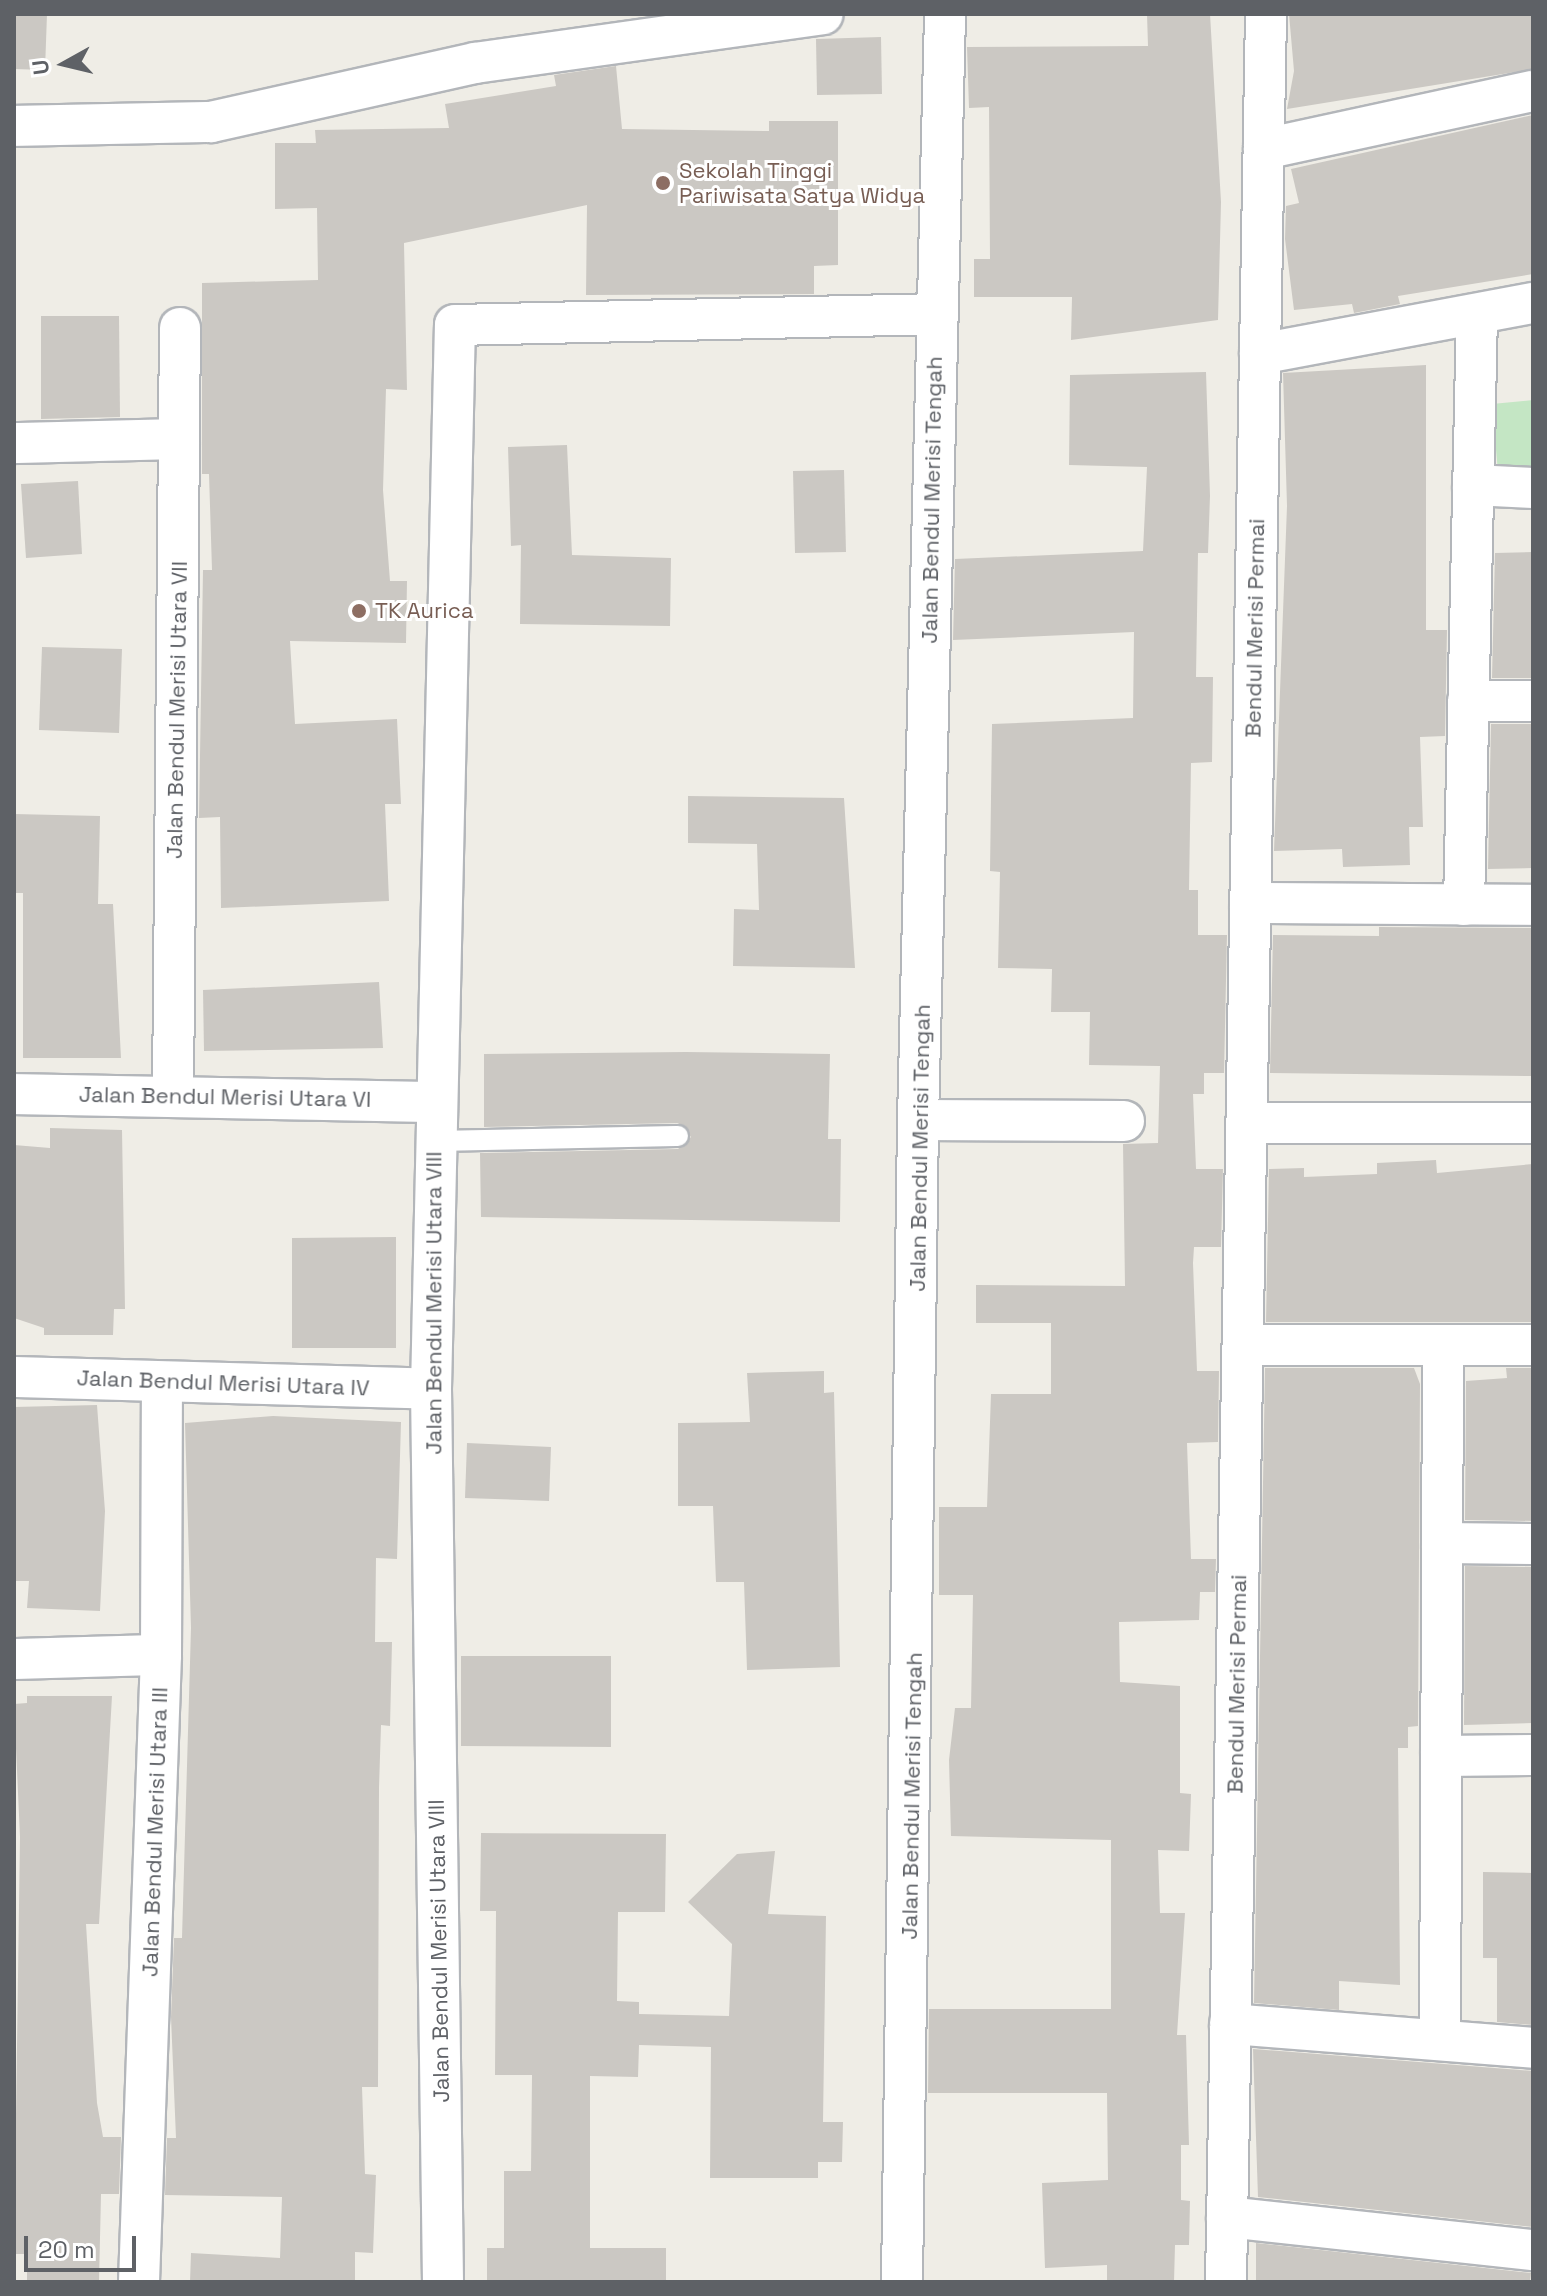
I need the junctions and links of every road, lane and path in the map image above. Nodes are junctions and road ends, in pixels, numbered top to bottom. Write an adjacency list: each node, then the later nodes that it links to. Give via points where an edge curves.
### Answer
1 (823, 14): 5 (street, via 475,63 211,122)
2 (945, 14): 8 (street, Jalan Bendul Merisi Tengah)
3 (1266, 14): 6 (street, Bendul Merisi Permai)
4 (1533, 91): 6 (street)
5 (14, 126)
6 (1264, 149): 11 (street, Bendul Merisi Permai)
7 (1533, 303): 9 (street)
8 (936, 314): 23 (street, Jalan Bendul Merisi Utara VIII, via 455,325); 24 (street, Jalan Bendul Merisi Tengah)
9 (1477, 316): 11 (street); 14 (street)
10 (180, 328): 12 (street, Jalan Bendul Merisi Utara VII)
11 (1260, 354): 18 (street, Bendul Merisi Permai)
12 (179, 439): 13 (street); 21 (street, Jalan Bendul Merisi Utara VII)
13 (14, 443)
14 (1473, 485): 15 (street); 16 (street)
15 (1533, 488)
16 (1468, 701): 17 (street); 19 (street)
17 (1533, 701)
18 (1250, 903): 19 (street); 26 (street, Bendul Merisi Permai)
19 (1464, 905): 20 (street)
20 (1533, 905)
21 (173, 1093): 22 (street, Jalan Bendul Merisi Utara VI); 23 (street, Jalan Bendul Merisi Utara VI)
22 (14, 1094)
23 (435, 1102): 29 (street, Jalan Bendul Merisi Utara VIII)
24 (918, 1120): 25 (street); 49 (street, Jalan Bendul Merisi Tengah)
25 (1124, 1121)
26 (1246, 1123): 27 (street); 30 (street, Bendul Merisi Permai)
27 (1533, 1123)
28 (678, 1136): 29 (lane)
29 (435, 1141): 35 (street, Jalan Bendul Merisi Utara VIII)
30 (1243, 1345): 32 (street); 42 (street, Bendul Merisi Permai)
31 (1533, 1345): 32 (street)
32 (1443, 1347): 36 (street)
33 (14, 1377): 34 (street, Jalan Bendul Merisi Utara IV)
34 (162, 1383): 35 (street, Jalan Bendul Merisi Utara IV); 38 (street, Jalan Bendul Merisi Utara III)
35 (431, 1389): 48 (street, Jalan Bendul Merisi Utara VIII)
36 (1442, 1543): 37 (street); 41 (street)
37 (1533, 1544)
38 (161, 1655): 39 (street); 47 (street, Jalan Bendul Merisi Utara III)
39 (14, 1659)
40 (1533, 1755): 41 (street)
41 (1441, 1756): 43 (street)
42 (1230, 2024): 43 (street); 45 (street, Bendul Merisi Permai)
43 (1440, 2040): 44 (street)
44 (1533, 2048)
45 (1227, 2217): 46 (street); 50 (street, Bendul Merisi Permai)
46 (1533, 2250)
47 (139, 2282)
48 (443, 2282)
49 (902, 2282)
50 (1226, 2282)

